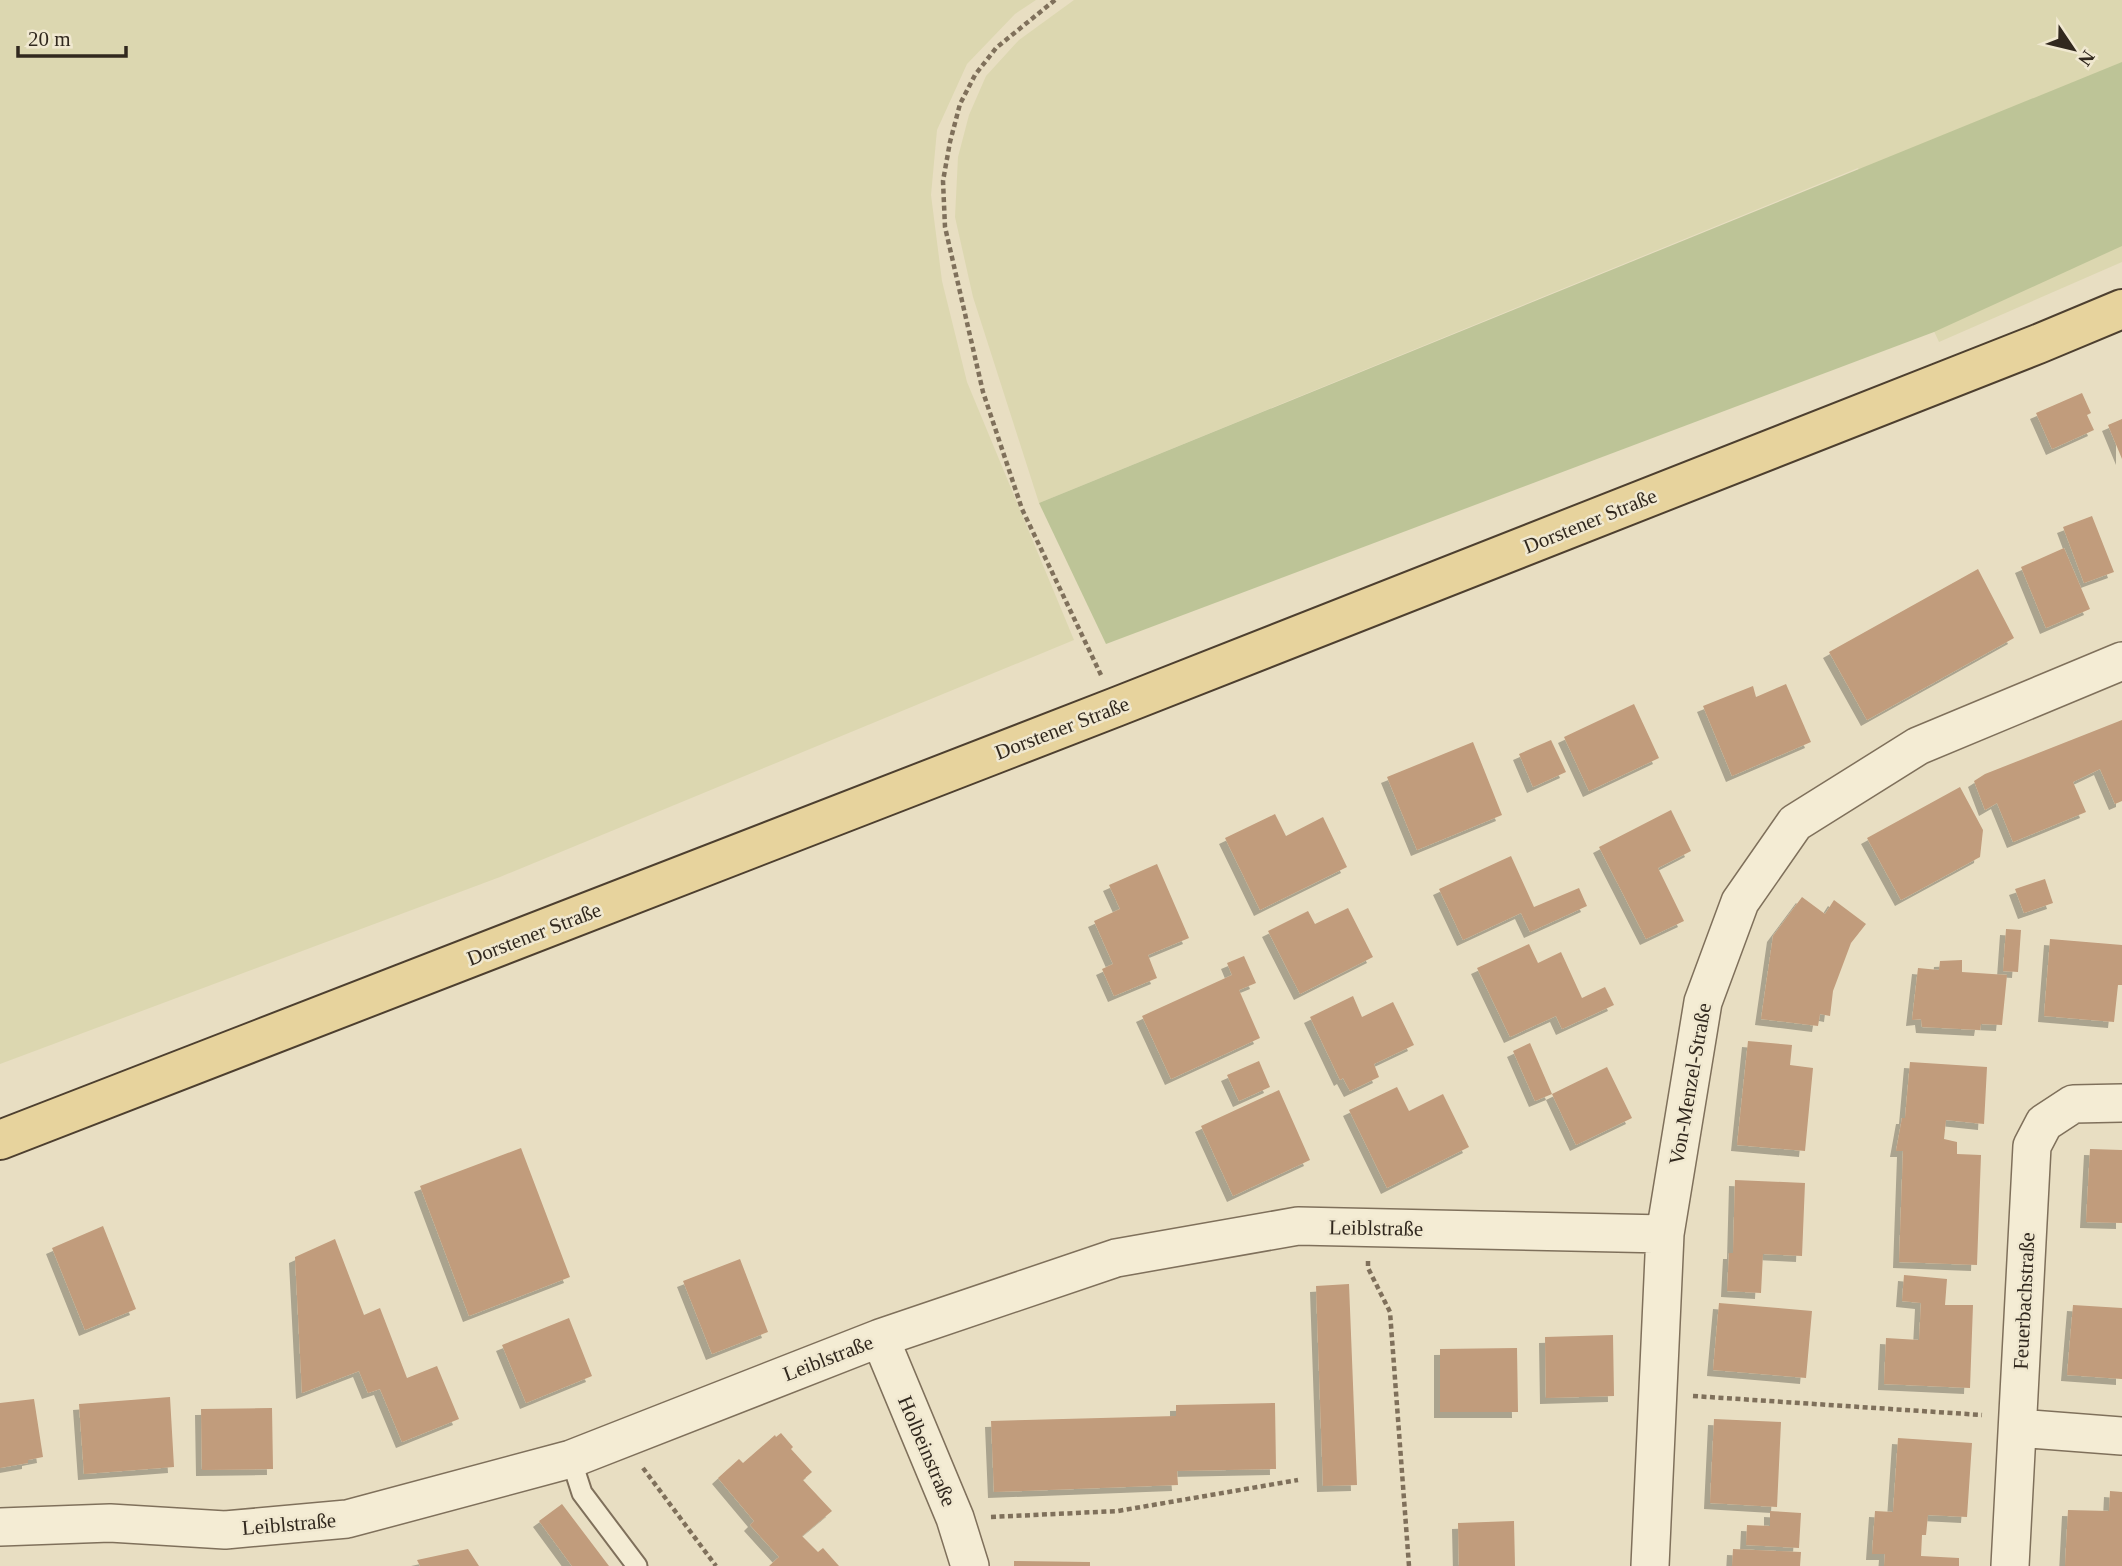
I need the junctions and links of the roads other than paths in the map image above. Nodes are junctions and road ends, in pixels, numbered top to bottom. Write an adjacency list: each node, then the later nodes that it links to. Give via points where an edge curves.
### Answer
1 (2122, 309): 4 (main road, Dorstener Straße, via 1116,707)
2 (2122, 661): 5 (street, Von-Menzel-Straße, via 1918,746 1795,823 1740,902 1703,1002)
3 (2122, 1102): 7 (street, Feuerbachstraße, via 2073,1104 2044,1123 2032,1146)
4 (0, 1140)
5 (1665, 1234): 6 (street, Leiblstraße, via 1298,1226 1116,1258); 13 (street, Von-Menzel-Straße)
6 (880, 1338): 9 (street, Leiblstraße); 12 (street, Holbeinstraße, via 955,1518)
7 (2018, 1428): 8 (street); 14 (street, Feuerbachstraße)
8 (2122, 1436)
9 (571, 1459): 10 (street, Leiblstraße, via 347,1519 226,1530 110,1523); 11 (lane, via 582,1493)
10 (0, 1527)
11 (637, 1566)
12 (970, 1566)
13 (1650, 1566)
14 (2010, 1566)

